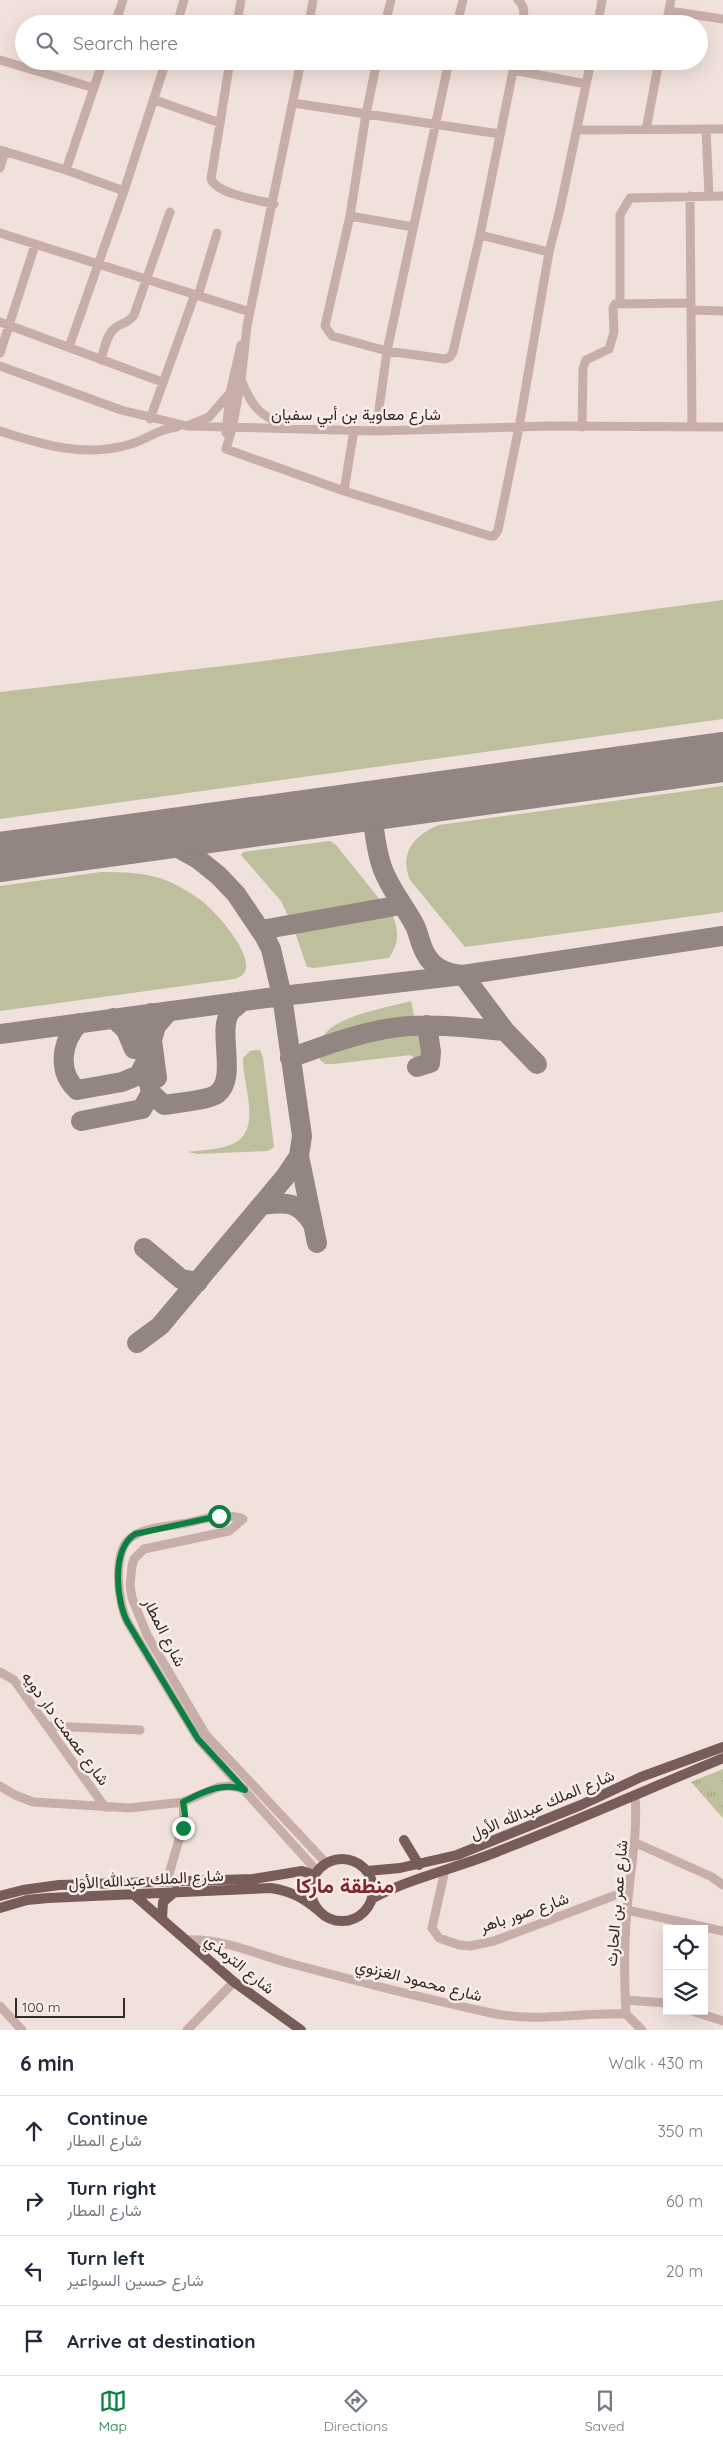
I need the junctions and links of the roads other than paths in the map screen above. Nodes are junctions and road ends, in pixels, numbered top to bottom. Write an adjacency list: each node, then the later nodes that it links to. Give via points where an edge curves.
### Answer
1 (123, 0): 11 (street)
2 (184, 0): 12 (street)
3 (241, 0): 13 (street)
4 (313, 0): 14 (street)
5 (390, 0): 15 (street)
6 (463, 0): 16 (street)
7 (518, 0): 17 (street, via 523,4)
8 (602, 0): 18 (street)
9 (671, 0): 10 (street)
10 (669, 11): 19 (street); 20 (street)
11 (118, 15)
12 (180, 15)
13 (238, 15)
14 (310, 15)
15 (387, 15)
16 (460, 15)
17 (524, 15)
18 (600, 15)
19 (668, 15)
20 (696, 15)
21 (708, 17): 22 (street)
22 (723, 19)
23 (0, 60): 24 (street)
24 (15, 64)
25 (34, 70): 37 (street)
26 (99, 70): 37 (street)
27 (163, 70): 38 (street)
28 (229, 70): 41 (street)
29 (300, 70): 39 (street)
30 (375, 70): 40 (street)
31 (447, 70): 42 (street)
32 (513, 70): 47 (street)
33 (530, 70): 36 (street)
34 (588, 70): 36 (street)
35 (657, 70): 46 (street)
36 (586, 84): 45 (street)
37 (94, 88): 50 (street)
38 (155, 100): 41 (street); 51 (street)
39 (294, 103): 40 (street); 55 (street)
40 (366, 114): 42 (street); 57 (street)
41 (220, 122): 55 (street, via 211,171 213,185)
42 (436, 124): 47 (street); 58 (street)
43 (706, 128): 44 (street); 46 (street); 53 (street)
44 (723, 129)
45 (578, 130): 46 (street); 63 (street)
46 (646, 130)
47 (500, 134): 61 (street)
48 (3, 151): 49 (street); 50 (street)
49 (0, 168)
50 (66, 170): 51 (street)
51 (124, 191): 64 (street)
52 (690, 196): 53 (street); 67 (street, via 636,196 625,203 620,216); 68 (street)
53 (708, 196): 54 (street)
54 (723, 196)
55 (274, 204): 70 (street)
56 (170, 212): 65 (street)
57 (350, 216): 58 (street); 74 (street, via 325,326 332,336)
58 (413, 227): 74 (street)
59 (0, 233): 62 (street)
60 (217, 233): 66 (street)
61 (480, 236): 63 (street); 74 (street, via 450,357 437,359)
62 (35, 245): 64 (street); 71 (street)
63 (549, 252): 85 (street)
64 (98, 264): 65 (street); 73 (street)
65 (148, 280): 66 (street); 76 (street, via 134,315 126,324 114,329)
66 (197, 295): 70 (street); 79 (street)
67 (620, 302): 68 (street); 83 (street, via 613,308 614,332 609,349 586,360 583,368)
68 (691, 307): 69 (street); 84 (street)
69 (723, 311)
70 (250, 312): 72 (street)
71 (4, 324): 73 (street); 75 (street)
72 (248, 326): 78 (street); 80 (street, via 240,346)
73 (68, 347): 76 (street)
74 (388, 351): 91 (street)
75 (0, 353)
76 (101, 360): 79 (street)
77 (0, 366): 81 (street, شارع معاوية بن أبي سفيان)
78 (241, 381): 87 (street); 89 (street, via 259,413)
79 (162, 382): 81 (street)
80 (230, 393): 82 (street, via 209,417); 87 (street)
81 (150, 419): 82 (street, شارع معاوية بن أبي سفيان)
82 (187, 426): 87 (street, شارع معاوية بن أبي سفيان); 88 (street, via 167,428 130,445 84,451 46,445)
83 (582, 426): 84 (street, شارع معاوية بن أبي سفيان); 85 (street, شارع معاوية بن أبي سفيان)
84 (692, 426): 86 (street, شارع معاوية بن أبي سفيان)
85 (519, 427): 91 (street, شارع معاوية بن أبي سفيان); 92 (street, via 498,530 494,536)
86 (723, 427)
87 (229, 429): 89 (street, شارع معاوية بن أبي سفيان); 92 (street, via 226,449)
88 (0, 430)
89 (291, 430): 90 (street, شارع معاوية بن أبي سفيان)
90 (354, 430): 91 (street, شارع معاوية بن أبي سفيان); 92 (street)
91 (376, 431)
92 (344, 491)
93 (130, 1585): 94 (street); 94 (street, شارع المطار, via 134,1559 144,1549 229,1531 243,1519 225,1516 135,1534 122,1548); 96 (street, شارع المطار)
94 (118, 1586): 95 (street, شارع المطار)
95 (123, 1614): 96 (street, via 128,1608); 98 (street, شارع المطار)
96 (140, 1621): 97 (street, شارع المطار)
97 (152, 1643): 98 (street); 111 (street, شارع المطار, via 206,1735)
98 (143, 1648): 105 (street, شارع المطار, via 198,1739)
99 (0, 1672): 100 (street, شارع عصمت دار دويه, via 14,1680)
100 (48, 1726): 101 (street); 108 (street, شارع عصمت دار دويه)
101 (140, 1730)
102 (723, 1747): 112 (main road, شارع الملك عبدالله الأول, via 641,1777 471,1850)
103 (723, 1758): 106 (main road, شارع الملك عبدالله الأول)
104 (0, 1786): 108 (street, via 33,1802)
105 (245, 1790): 107 (street, via 219,1787); 116 (street, شارع المطار)
106 (635, 1795): 110 (street, شارع عمر بن الحارث); 114 (main road, شارع الملك عبدالله الأول)
107 (183, 1802): 108 (street, via 147,1807); 117 (street, via 184,1822)
108 (105, 1807)
109 (404, 1840): 112 (main road)
110 (636, 1843): 118 (street, via 712,1876); 120 (street, شارع عمر بن الحارث)
111 (326, 1863): 115 (main road, via 348,1859 356,1861); 116 (main road)
112 (419, 1865): 113 (main road, شارع الملك عبدالله الأول)
113 (400, 1868): 115 (main road, شارع الملك عبدالله الأول); 119 (main road)
114 (445, 1870): 119 (main road, شارع الملك عبدالله الأول); 120 (street, شارع صور باهر, via 432,1928 439,1938 459,1945 494,1942)
115 (367, 1871): 124 (main road, via 373,1884)
116 (316, 1873): 117 (main road, شارع الملك عبدالله الأول, via 302,1871 253,1879); 126 (main road, via 311,1890)
117 (167, 1881): 123 (main road, شارع الملك عبدالله الأول, via 50,1886)
118 (723, 1884)
119 (394, 1887): 124 (main road, شارع الملك عبدالله الأول)
120 (629, 1890): 127 (street, شارع عمر بن الحارث)
121 (176, 1891): 122 (main road, شارع الملك عبدالله الأول); 126 (main road, شارع الملك عبدالله الأول, via 281,1890 302,1897); 128 (main road, via 164,1902)
122 (132, 1894): 125 (main road, شارع الملك عبدالله الأول, via 37,1899); 128 (main road, شارع الترمذي)
123 (0, 1896)
124 (372, 1898): 126 (main road, via 364,1913 349,1920 332,1920)
125 (0, 1908)
126 (318, 1910)
127 (627, 1910): 129 (street); 132 (street, شارع عمر بن الحارث)
128 (162, 1919): 130 (main road, شارع الترمذي)
129 (723, 1931)
130 (186, 1940): 131 (main road, شارع الترمذي); 135 (street, شارع محمود الغزنوي, via 221,1943 295,1965 492,2014 529,2018)
131 (234, 1982): 139 (street); 140 (main road, شارع الترمذي)
132 (626, 2000): 133 (street); 135 (street, شارع عمر بن الحارث)
133 (663, 2004)
134 (0, 2006): 138 (street)
135 (626, 2014): 141 (street)
136 (704, 2015): 137 (street)
137 (723, 2021)
138 (22, 2030)
139 (187, 2030)
140 (301, 2030)
141 (642, 2030)

